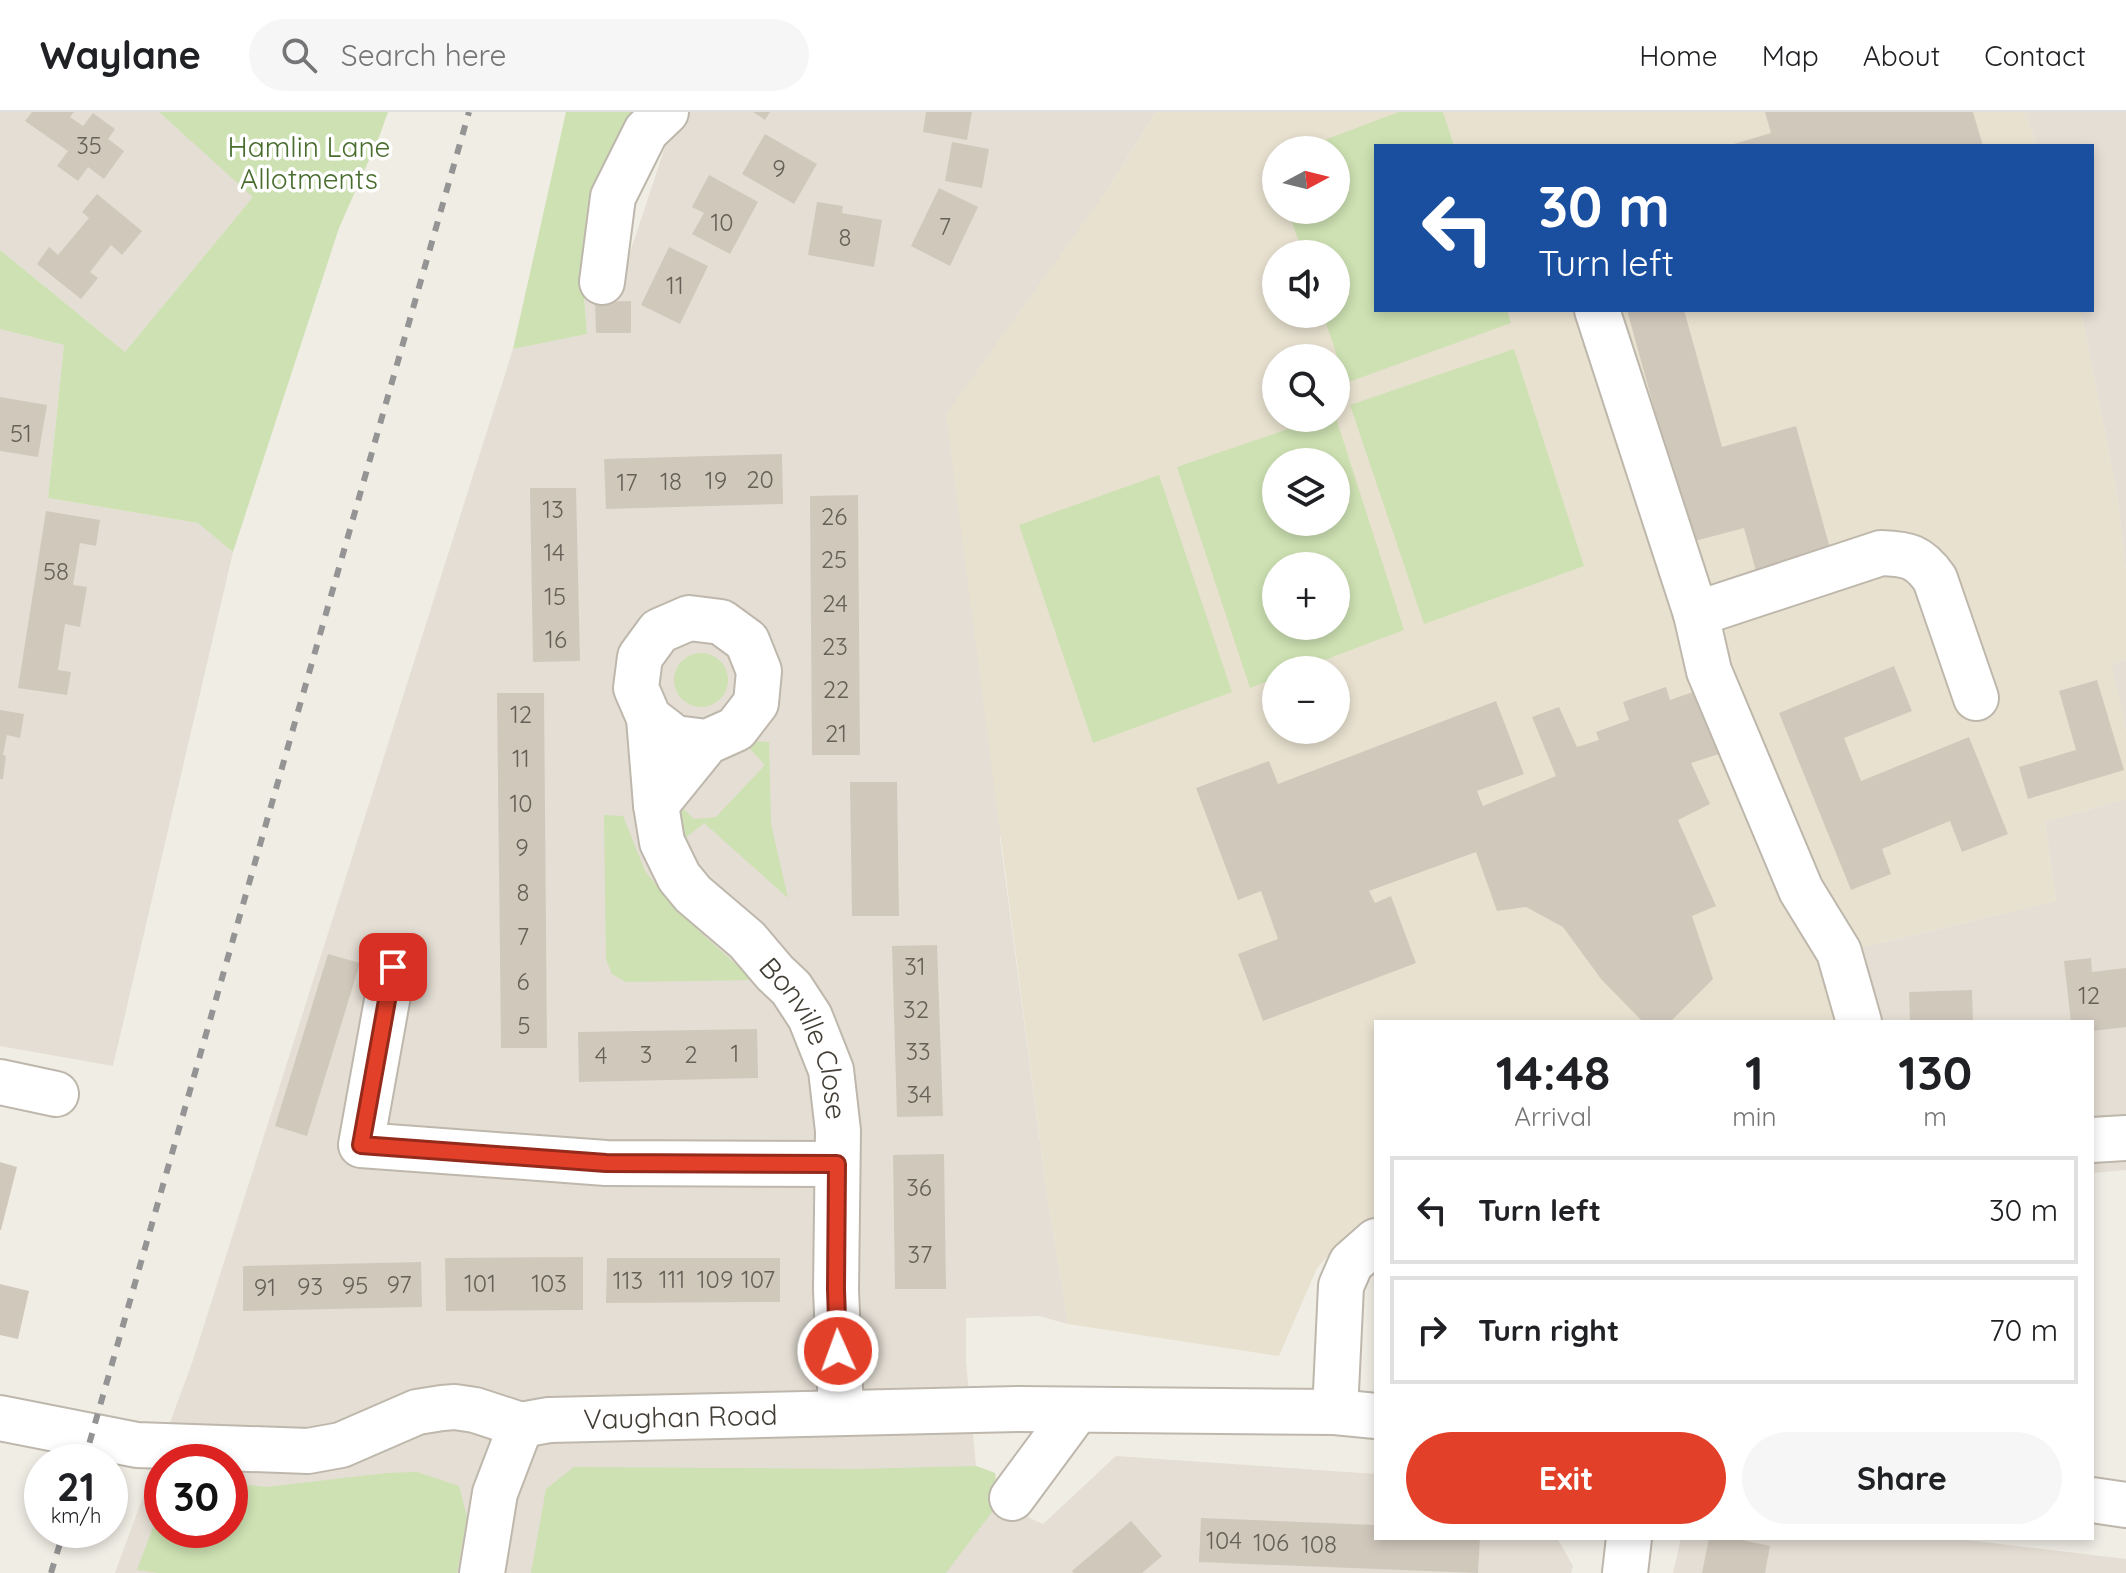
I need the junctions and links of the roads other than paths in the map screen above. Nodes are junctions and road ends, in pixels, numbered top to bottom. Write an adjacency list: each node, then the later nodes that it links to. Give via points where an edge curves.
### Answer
1 (666, 112): 2 (street, via 646,131 613,197)
2 (602, 282)
3 (1598, 312): 4 (street)
4 (1696, 614): 5 (street, via 1881,553 1904,554 1924,564 1935,579); 10 (street, via 1709,671 1801,890 1839,952)
5 (1976, 698)
6 (649, 718): 7 (street, via 675,738); 7 (street, Bonville Close, via 636,688 640,657 659,631 689,618 721,622 747,641 759,671 756,703 736,729); 8 (street, Bonville Close)
7 (707, 742): 8 (street, Bonville Close)
8 (656, 805): 15 (street, Bonville Close, via 662,842 679,877 747,940 810,1017 831,1070)
9 (393, 967): 15 (street, via 361,1145 606,1163)
10 (1858, 1020)
11 (0, 1082): 12 (street)
12 (56, 1094)
13 (2126, 1138): 14 (street)
14 (2094, 1140)
15 (837, 1164): 18 (street, Bonville Close)
16 (1374, 1243): 19 (street, via 1351,1263 1341,1286)
17 (1077, 1410): 18 (street, Vaughan Road); 19 (street, Vaughan Road); 22 (street)
18 (841, 1412): 21 (street, Vaughan Road)
19 (1355, 1414)
20 (0, 1418): 21 (street, Vaughan Road, via 137,1445 308,1451 341,1445 417,1412 442,1408 475,1410)
21 (521, 1425): 26 (street, via 495,1493)
22 (1012, 1498)
23 (2094, 1500): 24 (street)
24 (2126, 1505)
25 (1629, 1540): 27 (street)
26 (482, 1573)
27 (1625, 1573)

